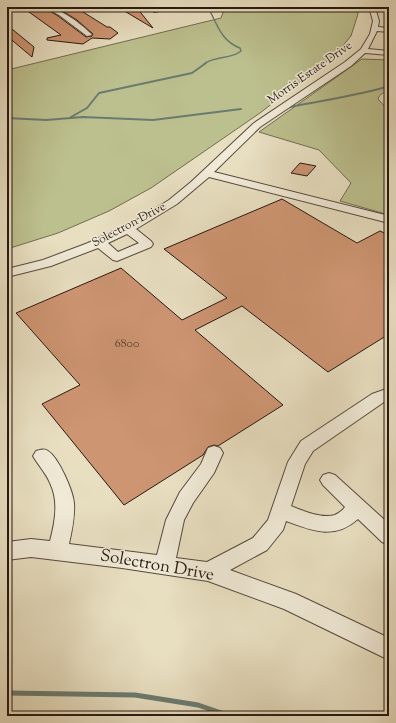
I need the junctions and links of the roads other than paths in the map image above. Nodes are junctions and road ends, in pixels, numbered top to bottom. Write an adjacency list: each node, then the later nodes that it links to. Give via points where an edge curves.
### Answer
1 (47, 7): 5 (street)
2 (372, 7): 3 (street, via 376,21)
3 (374, 29): 4 (street); 6 (street, Morris Estate Drive, via 374,34)
4 (389, 30)
5 (89, 35)
6 (362, 51): 7 (street); 8 (street, Morris Estate Drive, via 348,64)
7 (389, 53)
8 (270, 115): 9 (street, Solectron Drive)
9 (206, 173): 10 (street); 11 (street, Solectron Drive, via 172,202)
10 (389, 220)
11 (128, 229): 12 (street, Solectron Drive); 12 (street, via 147,244 117,257)
12 (99, 242): 13 (street, Solectron Drive, via 47,263)
13 (7, 273)
14 (389, 394): 19 (street, via 378,398 306,446 297,462)
15 (214, 453): 23 (street, via 208,468 186,498 175,520)
16 (42, 456): 22 (street, via 58,478 64,493 66,510)
17 (329, 480): 18 (street)
18 (359, 507): 19 (street, via 336,523 310,520); 20 (street)
19 (281, 511): 24 (street, via 276,524 260,544)
20 (389, 536)
21 (7, 551): 22 (street, Solectron Drive, via 31,548)
22 (57, 551): 23 (street, Solectron Drive)
23 (165, 565): 24 (street, Solectron Drive)
24 (208, 572): 25 (street, Solectron Drive, via 289,601)
25 (389, 649)

